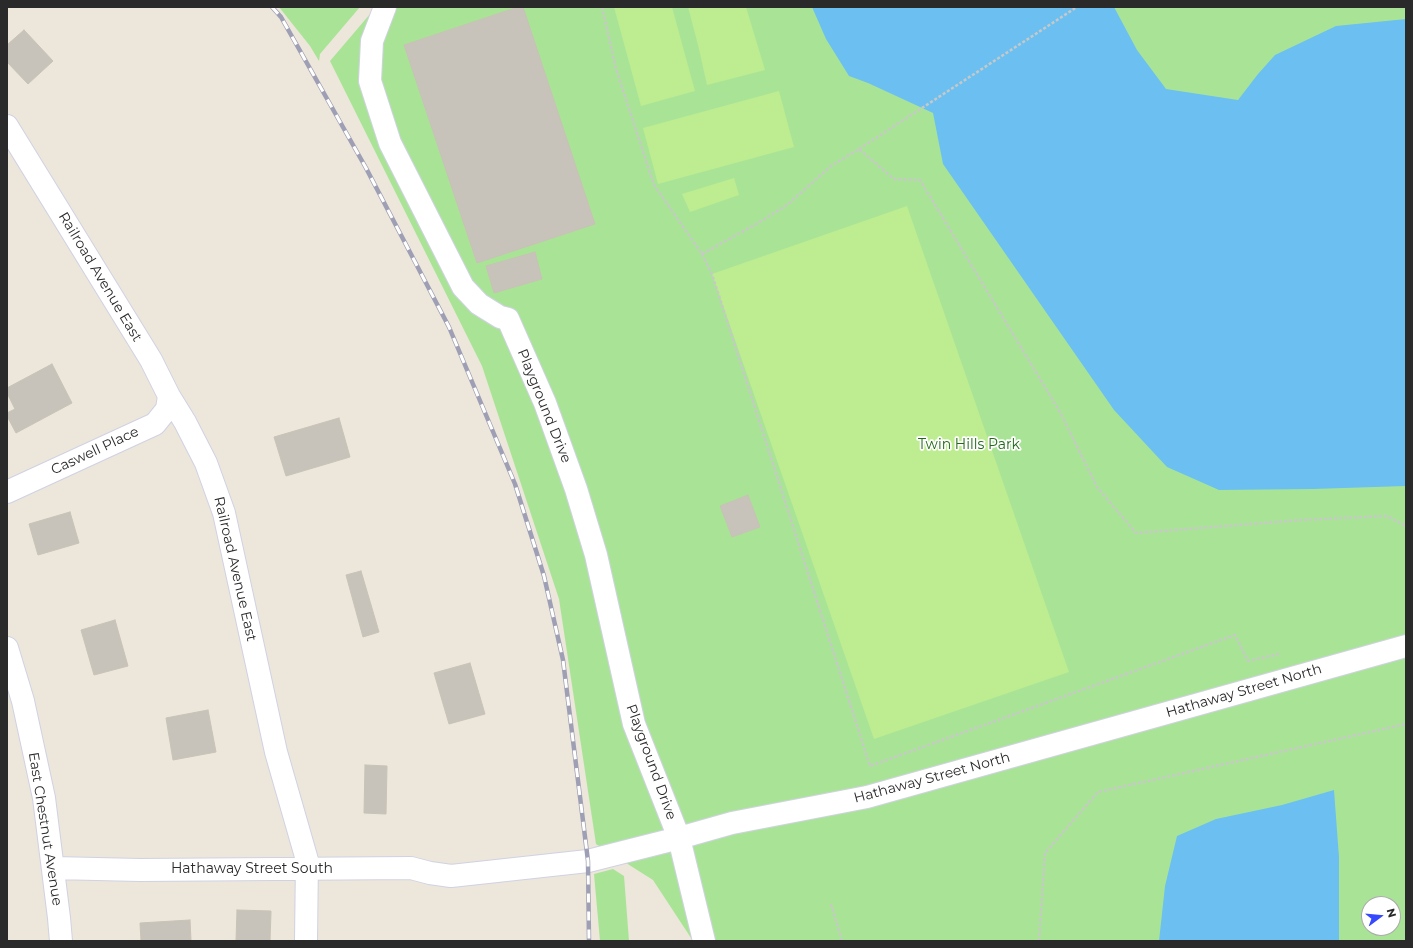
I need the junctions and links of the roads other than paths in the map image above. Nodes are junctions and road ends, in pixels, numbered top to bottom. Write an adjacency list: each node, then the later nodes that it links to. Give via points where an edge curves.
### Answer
1 (385, 7): 7 (street, Playground Drive, via 372,41 370,81 390,143 463,287 479,304 508,319 545,403 576,489 596,555 634,724)
2 (7, 126): 3 (street, Railroad Avenue East, via 151,360)
3 (169, 396): 4 (street, Caswell Place, via 167,409 155,424); 9 (street, Railroad Avenue East, via 206,463 224,513 276,752 307,860)
4 (7, 492)
5 (1406, 646): 7 (street, Hathaway Street North, via 866,797 732,823)
6 (7, 648): 8 (street, East Chestnut Avenue, via 23,701 44,798)
7 (679, 838): 10 (street, Hathaway Street North, via 588,861); 13 (street, Playground Drive)
8 (52, 868): 9 (street, Hathaway Street South); 11 (street, East Chestnut Avenue)
9 (307, 868): 10 (street, Hathaway Street South, via 411,868); 12 (street, Railroad Avenue East)
10 (451, 876)
11 (61, 941)
12 (306, 941)
13 (704, 941)

